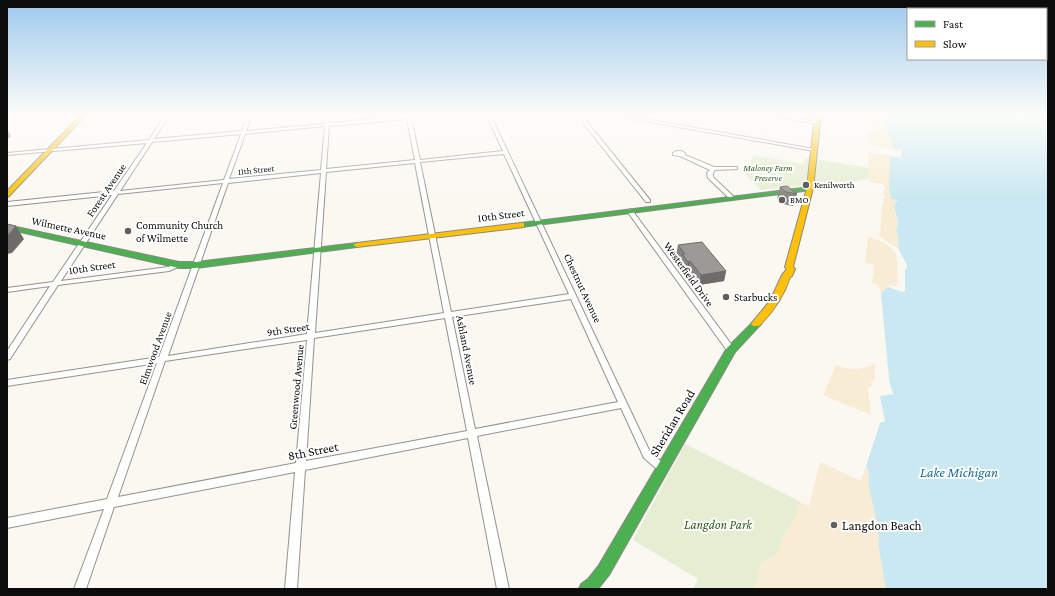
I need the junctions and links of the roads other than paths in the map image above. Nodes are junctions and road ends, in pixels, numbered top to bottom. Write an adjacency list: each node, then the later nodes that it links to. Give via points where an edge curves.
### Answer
1 (151, 141): 22 (street, Forest Avenue)
2 (58, 142): 11 (street)
3 (142, 142): 11 (street)
4 (240, 142): 20 (street, Elmwood Avenue)
5 (327, 142): 19 (street, Greenwood Avenue)
6 (414, 142): 16 (street, Ashland Avenue)
7 (501, 142): 13 (street, Chestnut Avenue)
8 (601, 142): 25 (street)
9 (767, 142): 12 (street)
10 (815, 142): 12 (street, Sheridan Road)
11 (50, 150): 14 (street); 23 (street)
12 (814, 150): 21 (street, Sheridan Road)
13 (506, 152): 16 (street, 11th Street); 28 (street, Chestnut Avenue)
14 (7, 154)
15 (682, 155): 18 (street)
16 (418, 162): 19 (street, 11th Street); 30 (street, Ashland Avenue)
17 (735, 168): 18 (street)
18 (713, 169): 24 (street, via 710,176)
19 (324, 171): 20 (street, 11th Street); 32 (street, Greenwood Avenue)
20 (226, 181): 22 (street, 11th Street); 34 (street, Elmwood Avenue)
21 (810, 189): 24 (street, 10th Street); 40 (street, Sheridan Road, via 781,291 759,322)
22 (116, 193): 26 (street, 11th Street); 31 (street, Forest Avenue)
23 (7, 195)
24 (732, 198): 27 (street, 10th Street)
25 (648, 201)
26 (7, 204)
27 (630, 211): 28 (street, 10th Street); 40 (street, Westerfield Drive)
28 (539, 222): 30 (street, 10th Street); 37 (street, Chestnut Avenue)
29 (7, 227): 31 (street, Wilmette Avenue)
30 (432, 236): 32 (street, 10th Street); 38 (street, Ashland Avenue)
31 (83, 243): 33 (street, Wilmette Avenue); 35 (street, Forest Avenue)
32 (318, 250): 34 (street, 10th Street); 39 (street, Greenwood Avenue)
33 (179, 265): 34 (street, Wilmette Avenue); 35 (street, 10th Street, via 169,269)
34 (196, 266): 42 (street, Elmwood Avenue)
35 (56, 284): 36 (street, 10th Street); 41 (street, Forest Avenue)
36 (7, 290)
37 (573, 296): 38 (street, 9th Street); 44 (street, Chestnut Avenue)
38 (448, 315): 39 (street, 9th Street); 45 (street, Ashland Avenue)
39 (311, 336): 42 (street, 9th Street); 46 (street, Greenwood Avenue)
40 (730, 350): 47 (street, Sheridan Road)
41 (7, 357)
42 (163, 359): 43 (street, 9th Street); 48 (street, Elmwood Avenue)
43 (7, 383)
44 (624, 404): 45 (street, 8th Street); 47 (street, Chestnut Avenue, via 647,455)
45 (472, 433): 46 (street, 8th Street); 52 (street, Ashland Avenue)
46 (301, 466): 48 (street, 8th Street); 51 (street, Greenwood Avenue)
47 (662, 468): 53 (street, Sheridan Road, via 604,570)
48 (111, 503): 49 (street, 8th Street); 50 (street, Elmwood Avenue)
49 (7, 523)
50 (80, 589)
51 (291, 589)
52 (504, 589)
53 (586, 589)

